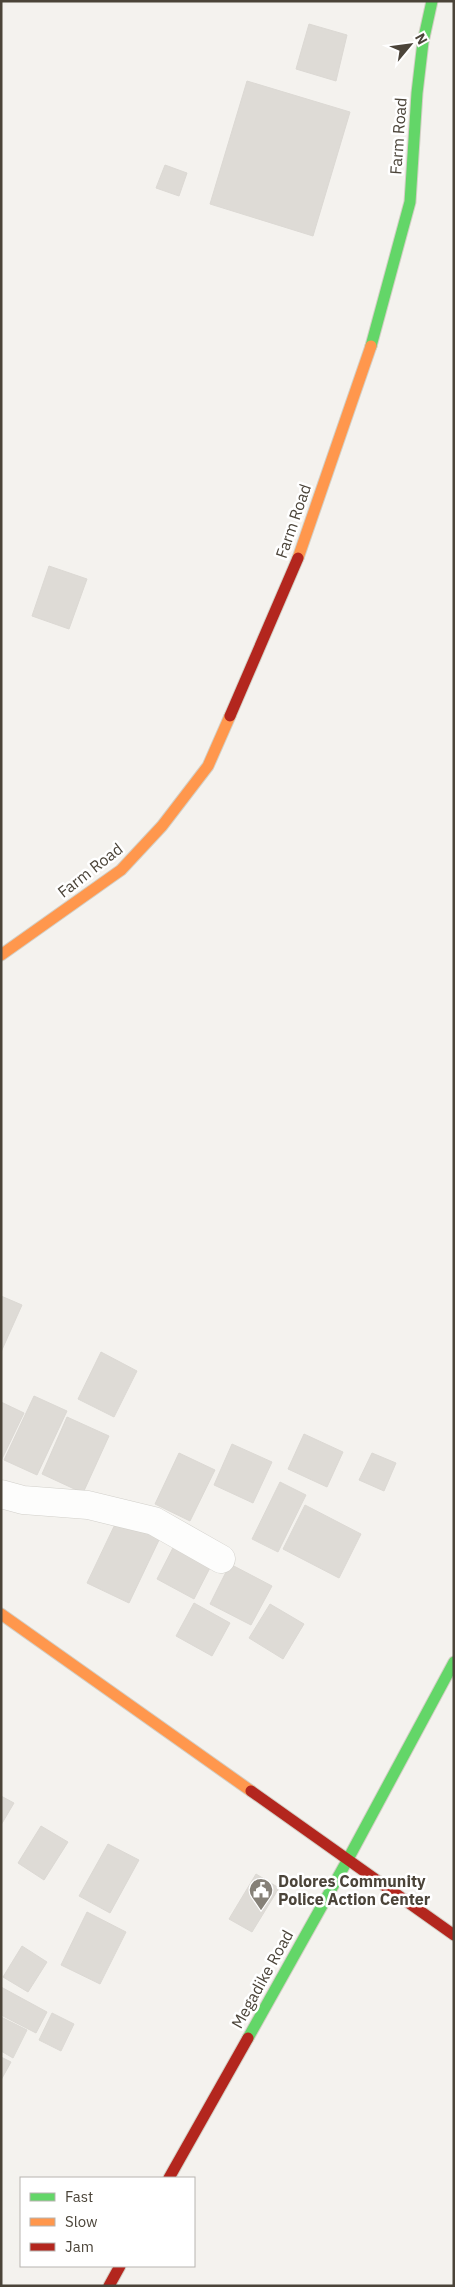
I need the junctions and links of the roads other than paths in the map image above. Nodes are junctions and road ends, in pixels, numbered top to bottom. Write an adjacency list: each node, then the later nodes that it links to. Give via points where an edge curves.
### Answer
1 (432, 1): 2 (street, Farm Road, via 418,84 410,202 370,350 295,567 208,766 162,826 121,870)
2 (1, 954)
3 (1, 1494): 4 (street, via 23,1500 88,1505 154,1521)
4 (221, 1559)
5 (1, 1614): 7 (street)
6 (454, 1662): 7 (street, Megadike Road)
7 (347, 1861): 8 (street); 9 (street, Megadike Road)
8 (454, 1935)
9 (170, 2177)
10 (119, 2267): 11 (street)
11 (109, 2286)

